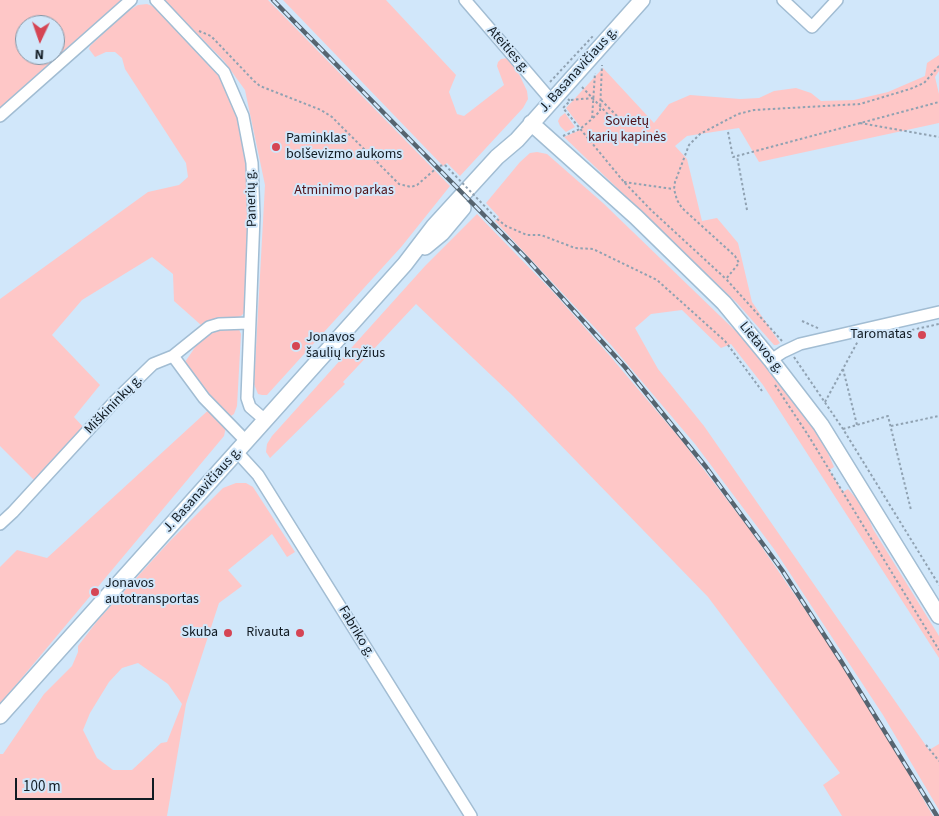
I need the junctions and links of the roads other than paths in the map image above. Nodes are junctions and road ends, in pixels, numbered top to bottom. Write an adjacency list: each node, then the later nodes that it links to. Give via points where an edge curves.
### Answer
1 (131, 0): 8 (street)
2 (156, 0): 11 (street, Panerių g., via 224,72 243,116 252,163 254,216)
3 (465, 0): 7 (street, Ateities g.)
4 (642, 0): 7 (main road, J. Basanavičiaus g.)
5 (783, 0): 6 (street, via 812,27)
6 (837, 0)
7 (558, 93): 9 (main road, J. Basanavičiaus g.)
8 (0, 116)
9 (531, 123): 13 (main road, Lietavos g., via 714,292); 14 (main road, J. Basanavičiaus g., via 434,226 405,264)
10 (939, 312): 13 (street, via 800,344)
11 (249, 323): 12 (street, Miškininkų g., via 209,327); 14 (street, Panerių g., via 247,398 250,407)
12 (173, 356): 15 (street, Fabriko g.); 16 (street, Miškininkų g., via 153,364)
13 (771, 360): 17 (main road, Lietavos g., via 821,426)
14 (265, 420): 15 (main road, J. Basanavičiaus g.)
15 (241, 446): 18 (main road, J. Basanavičiaus g.); 19 (street, Fabriko g.)
16 (0, 524)
17 (939, 616)
18 (0, 716)
19 (471, 816)

